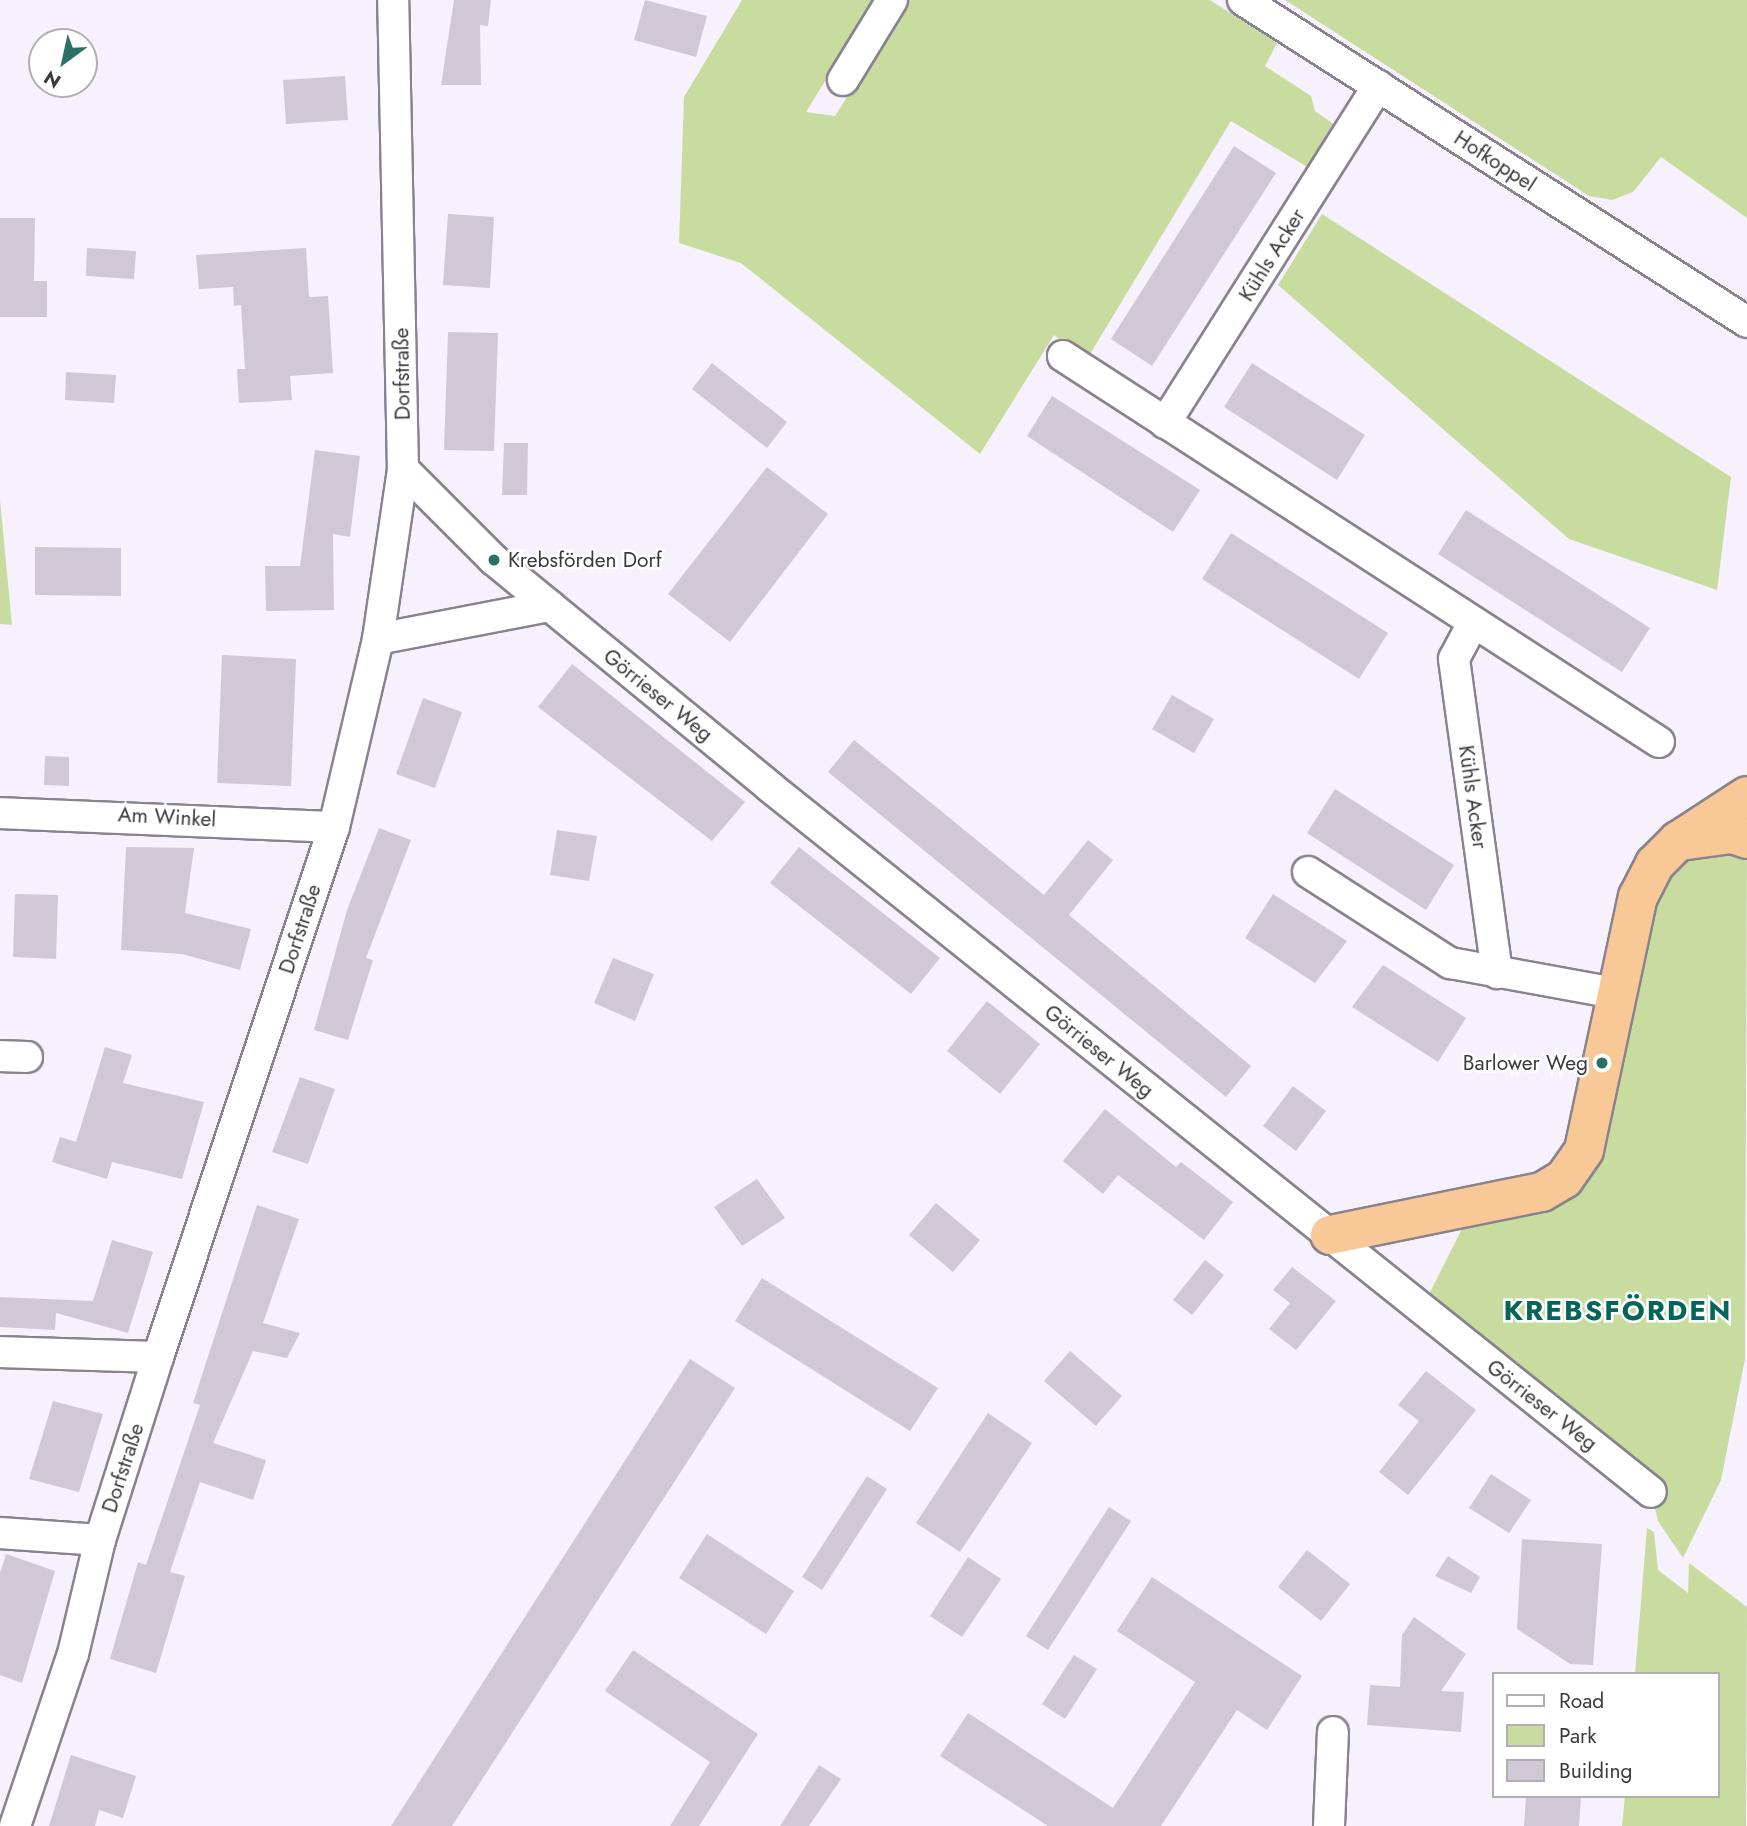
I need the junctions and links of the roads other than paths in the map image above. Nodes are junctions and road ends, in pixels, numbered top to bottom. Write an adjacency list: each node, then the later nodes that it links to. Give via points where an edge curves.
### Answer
1 (393, 0): 9 (street, Dorfstraße)
2 (892, 0): 4 (street)
3 (1243, 0): 5 (street, Hofkoppel)
4 (843, 80)
5 (1378, 86): 6 (street, Hofkoppel); 8 (street, Kühls Acker)
6 (1747, 322)
7 (1063, 356): 8 (street)
8 (1165, 423): 11 (street)
9 (403, 469): 10 (street, Görrieser Weg, via 453,524); 12 (street, Dorfstraße)
10 (550, 606): 12 (street); 22 (street, Görrieser Weg)
11 (1472, 625): 13 (street); 20 (street, Kühls Acker, via 1454,659)
12 (379, 639): 16 (street, Dorfstraße)
13 (1659, 743)
14 (1747, 796): 18 (highway)
15 (0, 813): 16 (street, Am Winkel)
16 (334, 827): 24 (street, Dorfstraße)
17 (1747, 839): 18 (highway, via 1732,834)
18 (1678, 841): 21 (highway, via 1655,864 1638,897)
19 (1308, 872): 20 (street, via 1450,963)
20 (1497, 973): 21 (street)
21 (1615, 993): 22 (highway, via 1584,1150 1564,1179 1542,1192)
22 (1329, 1235): 25 (street, Görrieser Weg)
23 (0, 1352): 24 (street)
24 (158, 1357): 27 (street, Dorfstraße)
25 (1651, 1492)
26 (0, 1534): 27 (street)
27 (100, 1540): 29 (street, Dorfstraße, via 73,1654)
28 (1333, 1732): 30 (street)
29 (15, 1826)
30 (1329, 1826)

